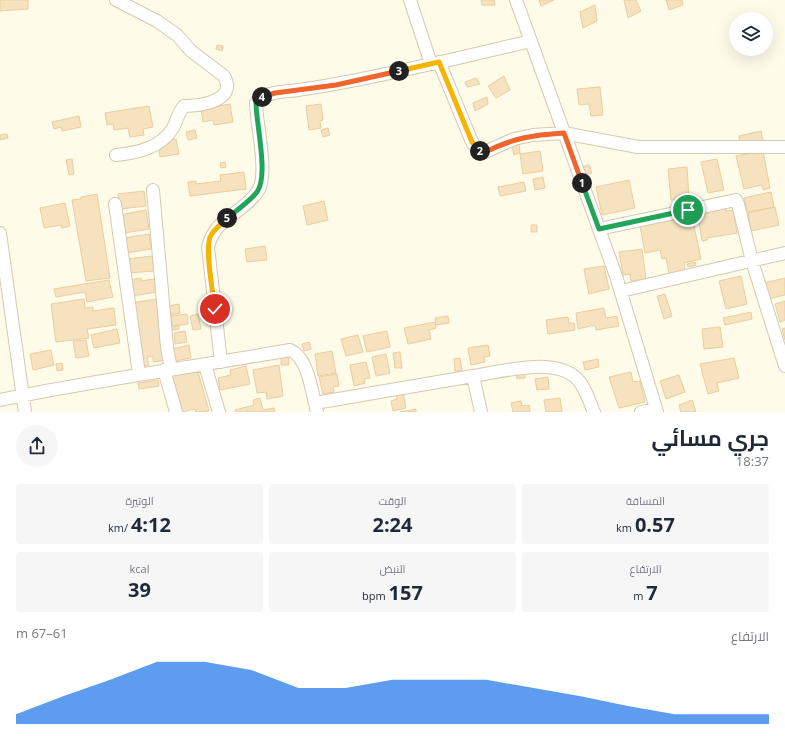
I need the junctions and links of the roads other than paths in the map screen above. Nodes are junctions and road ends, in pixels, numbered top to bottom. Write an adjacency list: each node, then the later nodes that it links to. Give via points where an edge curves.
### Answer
1 (116, 0): 8 (street, via 157,21 176,35 191,51 224,76 227,82 226,91 209,104 184,106 164,140 130,154)
2 (410, 0): 5 (street)
3 (516, 0): 4 (street)
4 (531, 41): 5 (street); 6 (street)
5 (435, 63): 6 (street, via 472,142 479,151 485,152 514,139 532,135); 16 (street, via 336,85 275,93 259,98 256,108 262,178 258,190 216,228 210,237 208,247)
6 (564, 133): 7 (street, via 638,147); 11 (street)
7 (785, 147)
8 (116, 155)
9 (153, 190): 19 (street)
10 (115, 204): 20 (street)
11 (599, 229): 14 (street, via 736,200); 15 (street)
12 (0, 234): 22 (street)
13 (785, 254): 14 (street)
14 (752, 261): 15 (street); 18 (street)
15 (621, 291): 25 (street)
16 (221, 362): 17 (street); 24 (street, via 290,350 303,361)
17 (205, 365): 19 (street); 28 (street)
18 (785, 366)
19 (168, 369): 20 (street); 27 (street)
20 (139, 374): 22 (street)
21 (473, 376): 24 (street); 29 (street); 30 (street, via 537,367 556,367 576,377)
22 (22, 396): 23 (street); 26 (street)
23 (0, 400)
24 (316, 407)
25 (657, 410): 31 (street)
26 (25, 412)
27 (176, 412)
28 (219, 412)
29 (481, 412)
30 (594, 412)
31 (641, 412)

